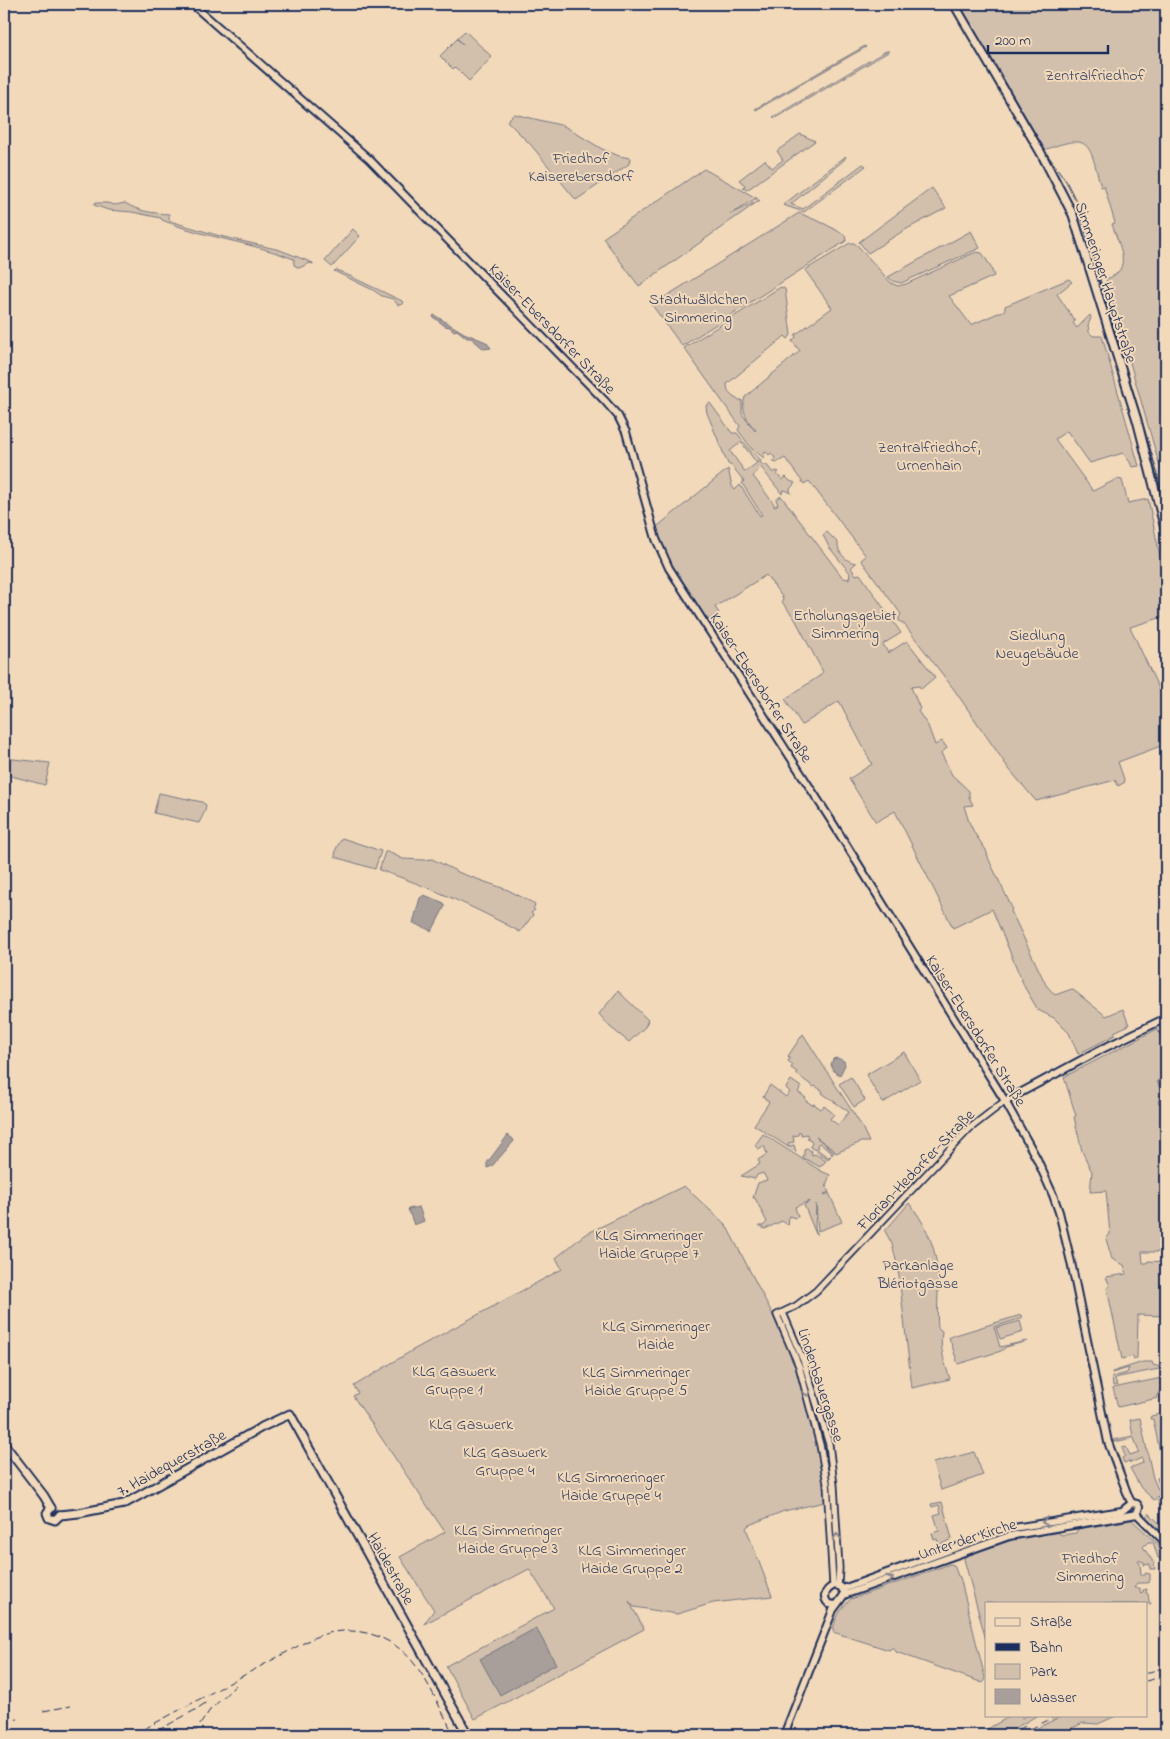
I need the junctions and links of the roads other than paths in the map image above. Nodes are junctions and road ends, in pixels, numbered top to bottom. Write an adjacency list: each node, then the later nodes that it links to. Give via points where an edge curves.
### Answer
1 (192, 4): 5 (main road, Kaiser-Ebersdorfer Straße, via 369,159 618,416 626,432 656,539 669,568 792,758)
2 (954, 4): 3 (main road, Simmeringer Hauptstraße, via 1041,153 1072,213 1134,411)
3 (1166, 533)
4 (1166, 1018): 5 (main road, Florian-Hedorfer-Straße)
5 (1005, 1101): 6 (street, Florian-Hedorfer-Straße, via 969,1129 816,1291); 9 (main road, Kaiser-Ebersdorfer Straße, via 1037,1159 1059,1212 1108,1442)
6 (780, 1314): 12 (street, Lindenbauergasse, via 799,1366 820,1445)
7 (290, 1414): 8 (main road, 7. Haidequerstraße, via 124,1504 60,1515 55,1520 49,1518 47,1513 51,1508 44,1496); 14 (main road, Haidestraße)
8 (4, 1444)
9 (1129, 1505): 10 (main road, Kaiser-Ebersdorfer Straße, via 1128,1512); 10 (main road, Kaiser-Ebersdorfer Straße, via 1136,1503 1140,1507); 12 (main road, Unter der Kirche, one-way to 12, via 1122,1511 1007,1529)
10 (1134, 1515): 11 (main road, Kaiser-Ebersdorfer Straße); 12 (main road, Unter der Kirche, one-way to 10, via 1009,1536)
11 (1166, 1543)
12 (840, 1589): 13 (main road, via 842,1599); 13 (main road, via 827,1590 825,1594 825,1600)
13 (833, 1604): 15 (main road)
14 (468, 1735)
15 (784, 1735)

